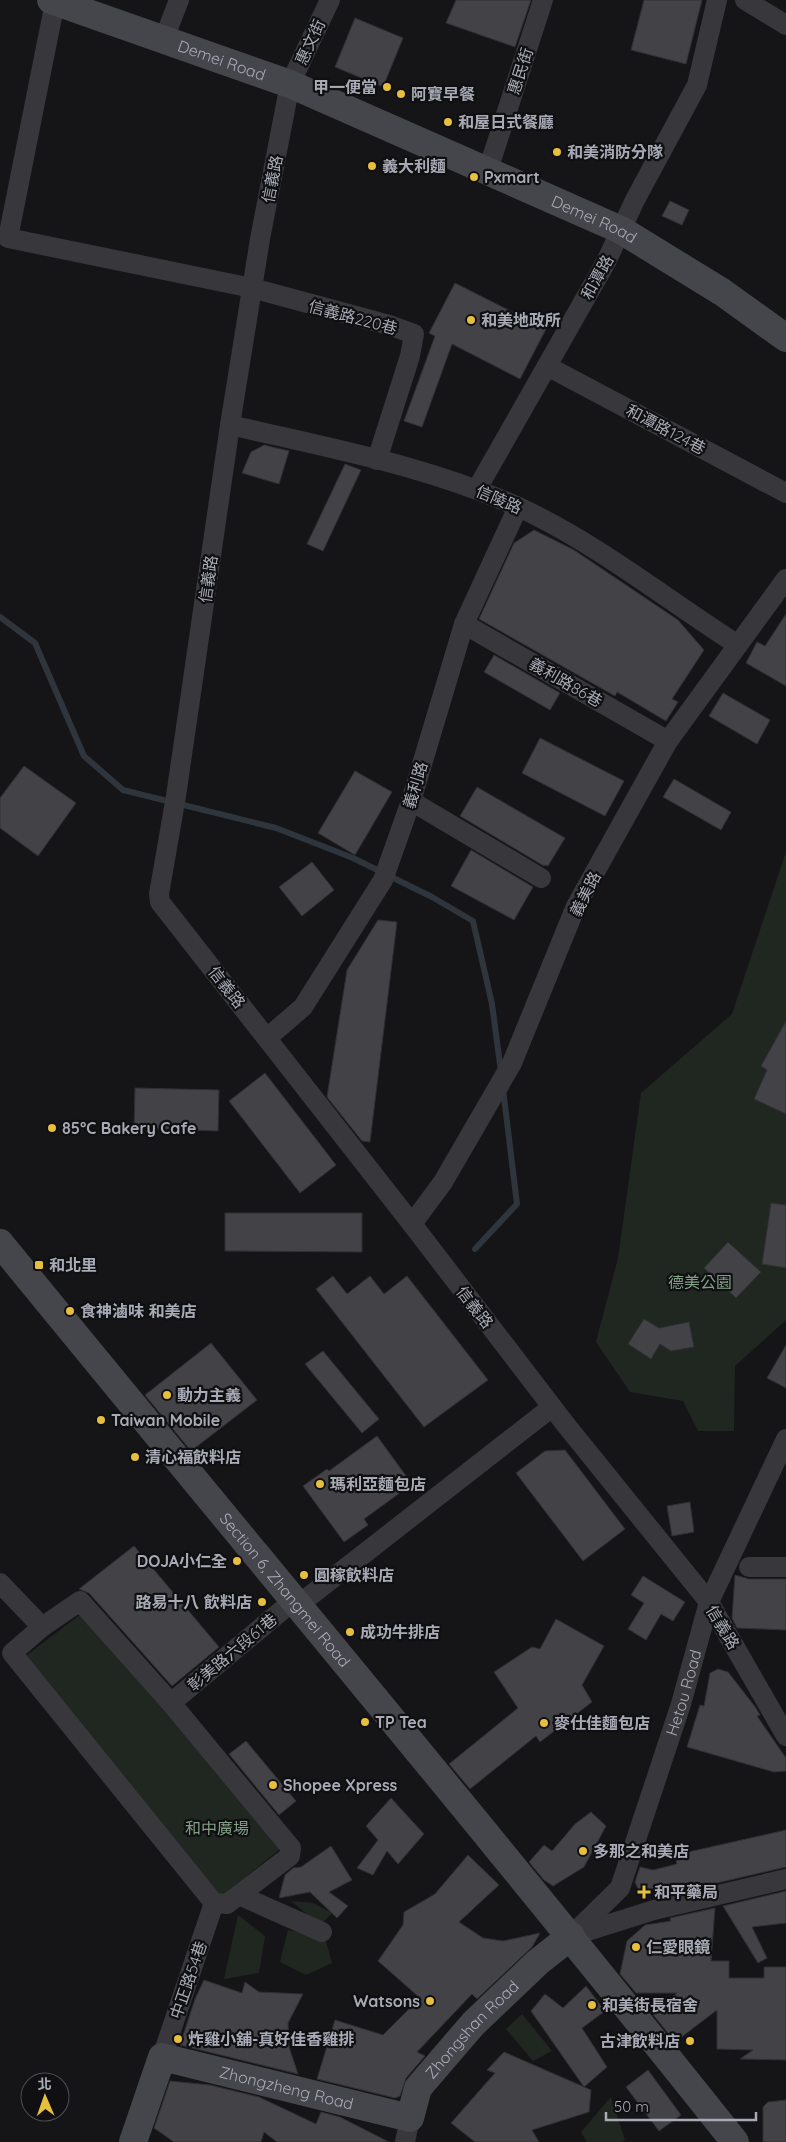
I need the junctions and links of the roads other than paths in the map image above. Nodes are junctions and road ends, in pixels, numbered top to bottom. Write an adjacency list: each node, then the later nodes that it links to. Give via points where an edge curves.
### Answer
1 (179, 0): 8 (street)
2 (330, 0): 9 (street, 惠文街)
3 (543, 0): 10 (street, 惠民街)
4 (717, 0): 11 (street, 和潭路, via 697,84)
5 (745, 0): 7 (street)
6 (53, 1): 8 (street, Demei Road); 12 (street, via 8,238)
7 (786, 25)
8 (164, 39): 9 (street, Demei Road)
9 (290, 84): 10 (street, Demei Road); 12 (street, 信義路)
10 (488, 170): 11 (street, Demei Road)
11 (621, 230): 13 (street, Demei Road, via 722,292); 14 (street, 和潭路)
12 (252, 288): 15 (street, 信義路); 16 (street, 信義路220巷, via 414,334)
13 (786, 338)
14 (547, 366): 17 (street, 和潭路); 18 (street, 和潭路124巷)
15 (230, 425): 16 (street, 信陵路); 26 (street, 信義路, via 159,894 160,902)
16 (377, 460): 17 (street, 信陵路)
17 (476, 489): 19 (street, 信陵路)
18 (786, 493)
19 (518, 507): 21 (street, 義利路); 22 (street, 信陵路, via 584,542)
20 (786, 579): 22 (street, 義美路)
21 (464, 624): 23 (street, 義利路86巷); 24 (street, 義利路)
22 (738, 644): 23 (street, 義美路)
23 (668, 741): 27 (street, 義美路, via 576,906 502,1080 443,1182)
24 (411, 801): 25 (street); 26 (street, 義利路, via 383,880 303,1007)
25 (541, 878)
26 (267, 1038): 27 (street, 信義路)
27 (412, 1224): 29 (street, 信義路)
28 (0, 1243): 35 (street, Section 6, Zhangmei Road)
29 (552, 1407): 34 (street, 信義路); 35 (street, 彰美路六段61巷)
30 (786, 1439): 34 (street, Hetou Road)
31 (749, 1567): 32 (street)
32 (786, 1567)
33 (0, 1583): 36 (street)
34 (709, 1602): 38 (street, 信義路); 43 (street, Hetou Road, via 681,1704 620,1888)
35 (295, 1604): 37 (street, 彰美路六段61巷); 43 (street, Section 6, Zhangmei Road)
36 (42, 1627): 37 (street, via 80,1601); 41 (street, via 12,1653)
37 (171, 1703): 40 (street, via 291,1848 290,1856)
38 (786, 1736)
39 (786, 1879): 43 (street, via 654,1910)
40 (239, 1895): 41 (street, via 227,1904); 42 (street)
41 (214, 1903): 44 (street, 中正路54巷)
42 (322, 1932)
43 (571, 1936): 45 (street, Zhongshan Road, via 538,1962 473,2024 418,2088); 47 (street, Section 6, Zhangmei Road)
44 (162, 2057): 45 (street, Zhongzheng Road); 46 (street)
45 (408, 2130)
46 (133, 2142)
47 (735, 2142)

